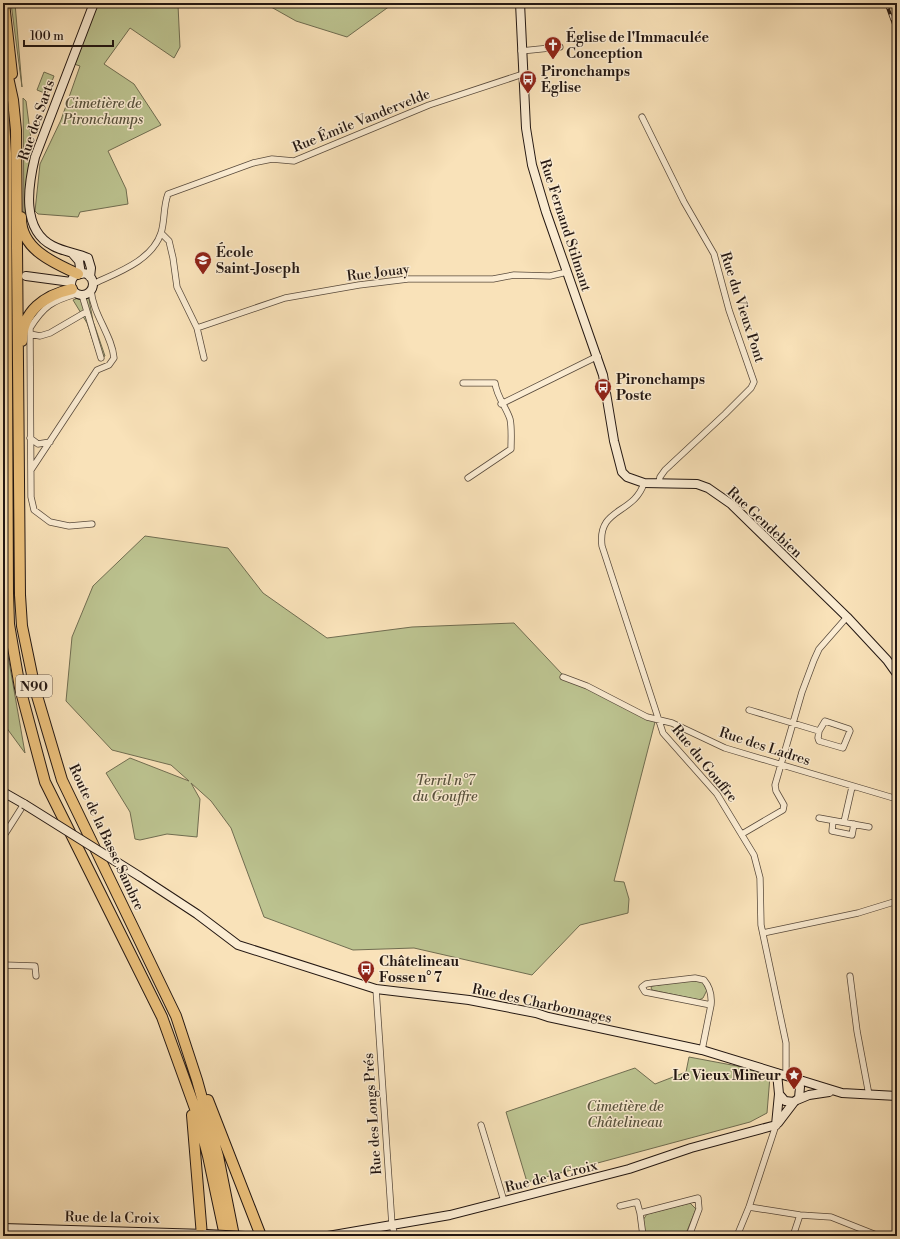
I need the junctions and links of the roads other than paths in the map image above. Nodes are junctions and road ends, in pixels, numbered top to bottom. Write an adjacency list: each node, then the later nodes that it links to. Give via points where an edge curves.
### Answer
1 (4, 3): 8 (highway, via 12,61)
2 (94, 3): 14 (street, Rue des Sarts, via 43,133 30,179 32,223 48,243)
3 (520, 3): 5 (street, Rue Fernand Stilmant)
4 (560, 47): 5 (street)
5 (521, 51): 7 (street, Rue Fernand Stilmant)
6 (3, 54): 8 (highway, Route de la Basse Sambre / N90)
7 (523, 74): 13 (street, Rue Émile Vandervelde, via 429,105 294,161 272,159 252,163 168,194); 15 (street, Rue Fernand Stilmant, via 526,128 532,165)
8 (8, 102): 10 (highway, Route de la Basse Sambre / N90); 11 (highway, Route de la Basse Sambre / N90)
9 (642, 117): 34 (street, Rue du Vieux Pont, via 684,202 714,254 729,310 754,382 725,414 665,470)
10 (16, 130): 18 (highway, via 20,146 21,220 24,233 32,247); 27 (highway, Route de la Basse Sambre / N90)
11 (6, 153): 12 (highway); 29 (highway, Route de la Basse Sambre / N90)
12 (3, 196)
13 (161, 233): 17 (street, Rue Émile Vandervelde, via 156,244 145,256 108,278); 20 (street, via 169,242 174,258 177,287)
14 (72, 252): 17 (street, Rue des Sarts, via 88,258); 18 (street, via 79,261)
15 (567, 272): 20 (street, Rue Jouay, via 550,276 408,279 359,285 285,298); 22 (street, Rue Fernand Stilmant)
16 (26, 276): 18 (street)
17 (92, 284): 18 (street); 18 (street); 31 (street, via 96,310 113,347 114,358 109,365 98,370)
18 (77, 285): 19 (street); 21 (street, via 53,301 38,316 30,328); 27 (highway, via 45,298 27,320 22,335 21,386)
19 (86, 312): 21 (street, via 50,333 40,336); 23 (street)
20 (197, 328): 24 (street)
21 (30, 334): 30 (street)
22 (598, 356): 28 (street); 35 (street, Rue Gendebien, via 619,466 627,477)
23 (101, 358)
24 (204, 358)
25 (463, 383): 28 (street, via 495,383)
26 (3, 389): 29 (highway, via 3,418)
27 (18, 397): 67 (highway, Route de la Basse Sambre / N90, via 20,595 22,626 35,689 62,780 176,1016)
28 (502, 404): 33 (street, via 510,420 511,449)
29 (7, 429): 68 (highway, Route de la Basse Sambre / N90, via 9,624 20,688 45,782 162,1016)
30 (30, 438): 31 (street, via 38,444); 32 (street)
31 (50, 442): 32 (street)
32 (31, 470): 36 (street, via 31,497 34,510 50,522 68,526)
33 (468, 478)
34 (659, 482): 35 (street, Rue Gendebien); 37 (street, Rue Gendebien, via 697,484 708,488 731,504)
35 (644, 483): 41 (street, Rue du Gouffre, via 634,501 606,521 601,539)
36 (92, 524)
37 (847, 617): 38 (street, Rue Gendebien); 42 (street, via 819,649)
38 (897, 674)
39 (563, 677): 41 (street, Rue des Ladres)
40 (749, 710): 42 (street)
41 (658, 721): 44 (street, Rue des Ladres, via 672,724 725,748); 54 (street, Rue du Gouffre, via 663,733 717,794)
42 (793, 722): 43 (street); 44 (street)
43 (819, 731): 43 (street, via 825,721 850,731 843,748 820,741)
44 (781, 764): 45 (street, Rue des Ladres); 54 (street, via 775,785 784,805 783,810)
45 (852, 787): 47 (street, Rue des Ladres); 51 (street)
46 (3, 792): 48 (street, Rue des Charbonnages)
47 (897, 799)
48 (24, 804): 55 (street); 61 (street, Rue des Charbonnages, bridge, via 139,876 238,944)
49 (819, 818): 50 (street)
50 (833, 821): 51 (street); 52 (street, via 832,831 845,834 852,835)
51 (844, 822): 52 (street)
52 (854, 824): 53 (street)
53 (869, 827)
54 (742, 834): 57 (street, Rue du Gouffre, via 758,866)
55 (3, 837)
56 (897, 901): 57 (street, via 858,913)
57 (762, 933): 65 (street, Rue du Gouffre, via 786,1043)
58 (3, 965): 59 (street, via 35,966)
59 (36, 976)
60 (850, 976): 71 (street)
61 (376, 989): 63 (street, Rue des Charbonnages, via 469,1000); 81 (street, Rue des Longs Prés)
62 (711, 1005): 62 (street, via 710,990 700,978 646,984 642,988 645,992); 63 (street)
63 (702, 1050): 64 (street, Rue des Charbonnages)
64 (777, 1073): 65 (street, Rue des Charbonnages); 70 (street)
65 (786, 1076): 66 (street, Rue des Charbonnages)
66 (794, 1079): 69 (street, Rue des Charbonnages); 73 (street, via 800,1089)
67 (197, 1080): 85 (highway, Route de la Basse Sambre / N90, via 218,1156); 87 (highway, via 214,1112)
68 (187, 1083): 83 (highway); 84 (highway, Route de la Basse Sambre / N90, via 208,1156)
69 (832, 1091): 71 (street); 73 (street, via 809,1095)
70 (779, 1094): 73 (street, via 785,1101); 75 (street)
71 (869, 1095): 72 (street)
72 (897, 1096)
73 (795, 1101): 75 (street)
74 (481, 1125): 76 (street)
75 (776, 1125): 76 (street, Rue de la Croix, via 691,1148 629,1169); 78 (street)
76 (504, 1201): 81 (street, Rue de la Croix)
77 (620, 1206): 79 (street, via 637,1202)
78 (749, 1206): 80 (street); 92 (street)
79 (640, 1213): 90 (street); 91 (street, via 698,1198 699,1209)
80 (800, 1215): 93 (street); 94 (street, via 831,1217)
81 (392, 1226): 88 (street, Rue de la Croix); 89 (street, Rue des Longs Prés)
82 (3, 1228): 83 (street, Rue de la Croix, via 161,1231)
83 (203, 1235): 86 (street, Rue de la Croix, bridge)
84 (225, 1236)
85 (234, 1236)
86 (245, 1236)
87 (261, 1236)
88 (328, 1236)
89 (395, 1236)
90 (642, 1236)
91 (689, 1236)
92 (737, 1236)
93 (793, 1236)
94 (879, 1236)

